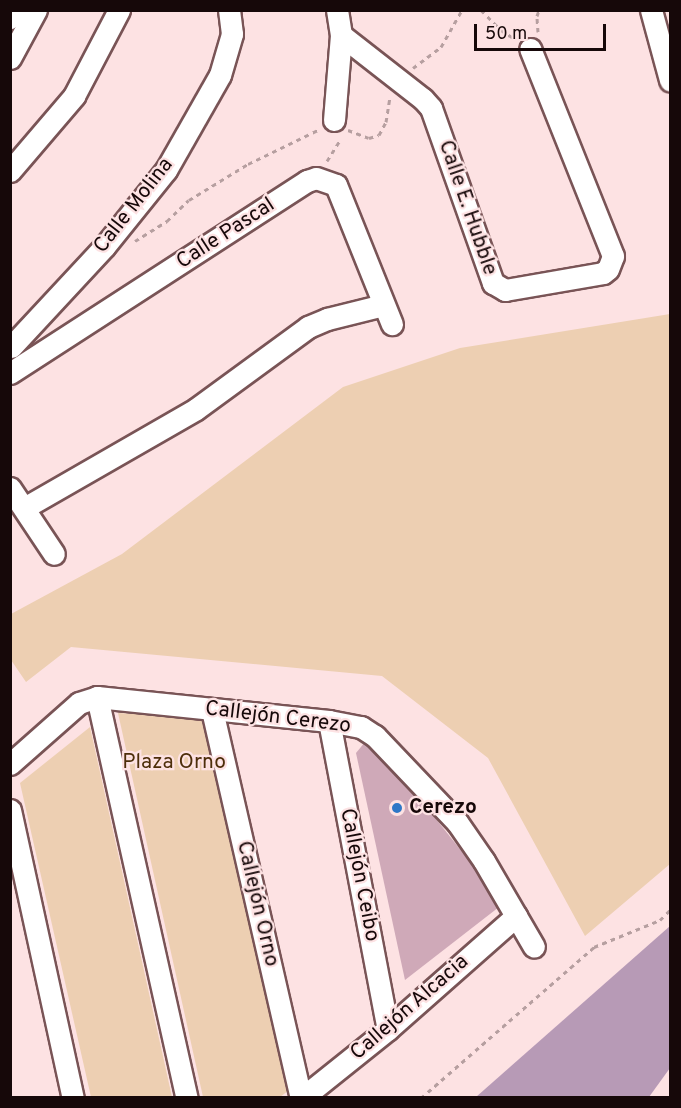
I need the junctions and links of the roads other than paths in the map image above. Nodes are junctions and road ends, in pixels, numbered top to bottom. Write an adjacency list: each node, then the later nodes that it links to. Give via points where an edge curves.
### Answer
1 (14, 10): 7 (street)
2 (36, 10): 10 (street)
3 (119, 10): 13 (street, via 74,96)
4 (230, 10): 14 (street, Calle Molina, via 232,34 220,75 166,170 104,247)
5 (337, 10): 8 (street)
6 (651, 10): 11 (street)
7 (10, 18)
8 (341, 35): 9 (street, Calle E. Hubble, via 431,108 493,283 506,290 603,273 613,256); 12 (street)
9 (530, 49)
10 (10, 58)
11 (670, 80)
12 (334, 120)
13 (10, 171)
14 (11, 346): 15 (street)
15 (19, 369): 17 (street, Calle Pascal, via 307,181 322,179 336,186 388,314 327,319 308,327 196,409)
16 (10, 488): 17 (street)
17 (24, 508): 18 (street)
18 (54, 554)
19 (97, 697): 20 (street, Callejón Cerezo); 22 (street, via 79,703); 28 (street)
20 (212, 710): 21 (street, Callejón Cerezo); 29 (street, Callejón Orno)
21 (329, 722): 24 (street, Callejón Cerezo, via 361,728 375,736 457,822); 26 (street, Callejón Ceibo)
22 (10, 764)
23 (10, 810): 27 (street)
24 (516, 916): 25 (street, Callejón Cerezo); 26 (street, Callejón Alcacia)
25 (534, 947)
26 (388, 1029): 29 (street, Callejón Alcacia)
27 (73, 1098)
28 (187, 1098)
29 (302, 1098)

